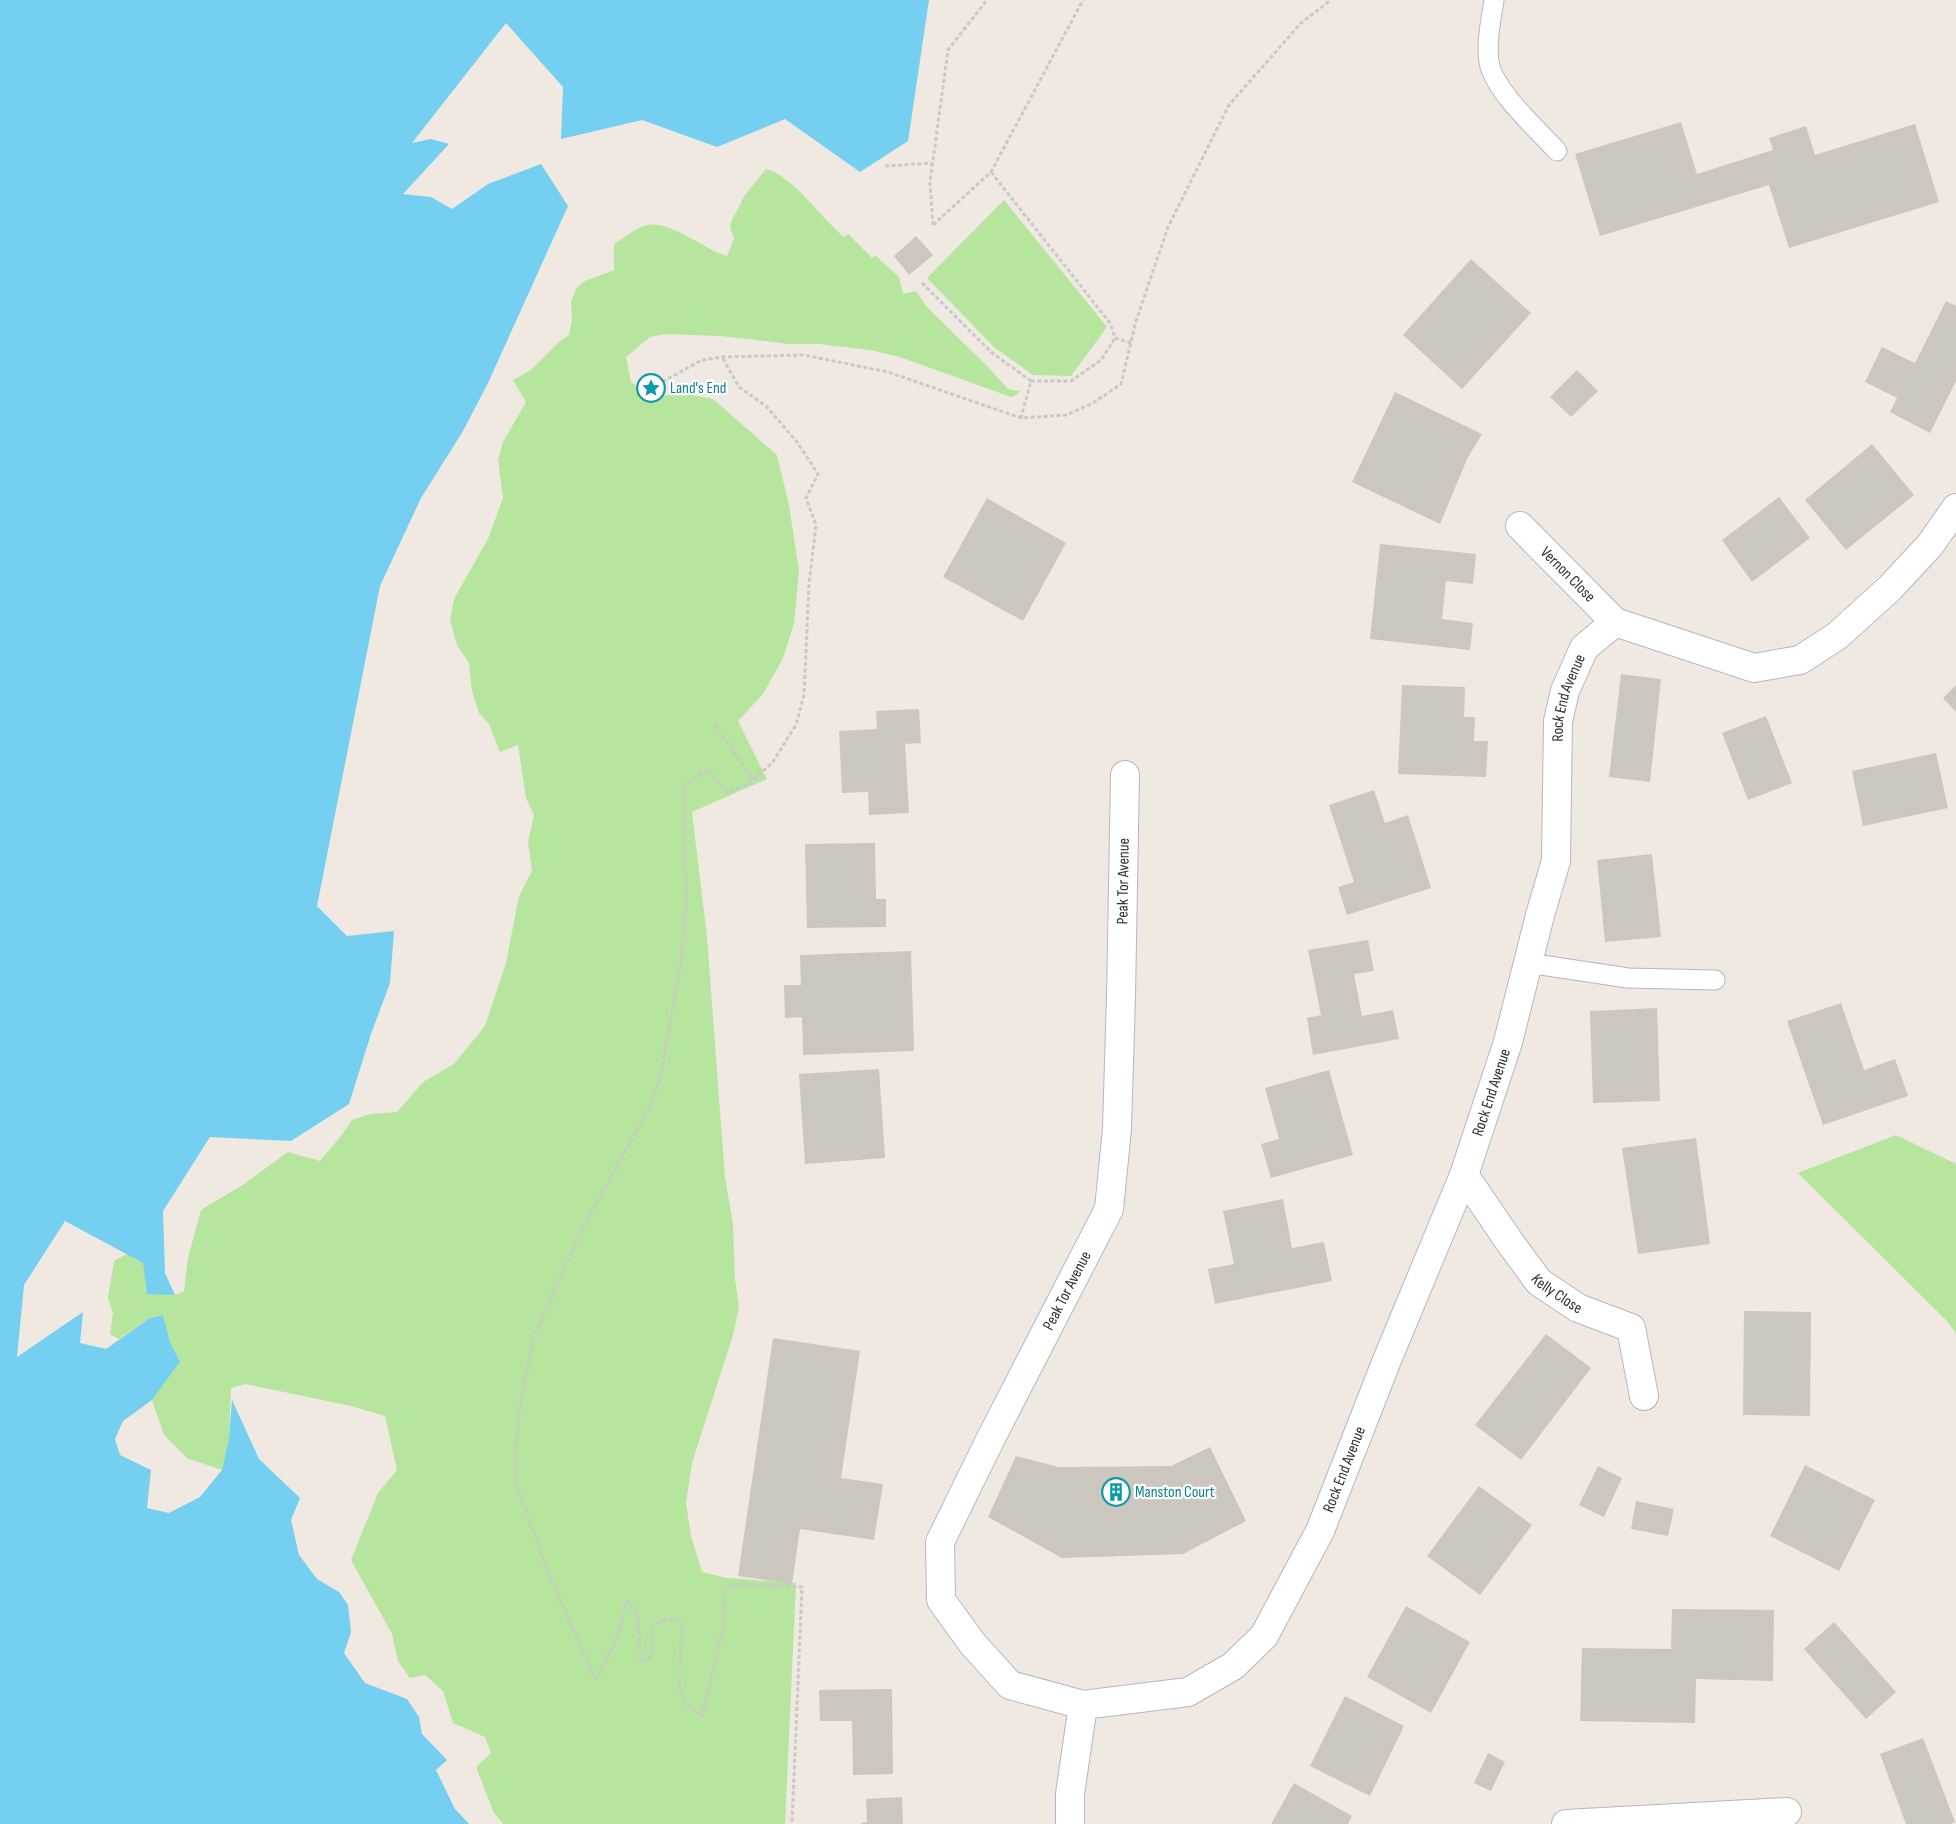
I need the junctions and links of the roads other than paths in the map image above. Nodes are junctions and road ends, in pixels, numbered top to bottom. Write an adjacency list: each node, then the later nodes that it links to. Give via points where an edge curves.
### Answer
1 (1494, 0): 2 (lane, via 1489,63 1496,82)
2 (1557, 151)
3 (1956, 508): 5 (street, via 1930,545 1890,588 1837,636 1800,660 1754,668)
4 (1520, 526): 5 (street, Vernon Close)
5 (1615, 622): 7 (street, Rock End Avenue, via 1584,648 1565,691 1558,721 1556,862)
6 (1125, 775): 11 (street, Peak Tor Avenue, via 1122,996 1117,1128 1109,1209 940,1542 941,1600 972,1643 1010,1685)
7 (1528, 964): 8 (lane, via 1628,978); 9 (street, Rock End Avenue, via 1508,1042)
8 (1715, 980)
9 (1464, 1175): 10 (street, Kelly Close, via 1539,1282 1578,1308 1631,1328); 11 (street, Rock End Avenue, via 1320,1531 1264,1636 1233,1666 1188,1692)
10 (1644, 1396)
11 (1084, 1705): 13 (street, via 1070,1794)
12 (1787, 1812): 14 (street)
13 (1070, 1824)
14 (1566, 1824)

